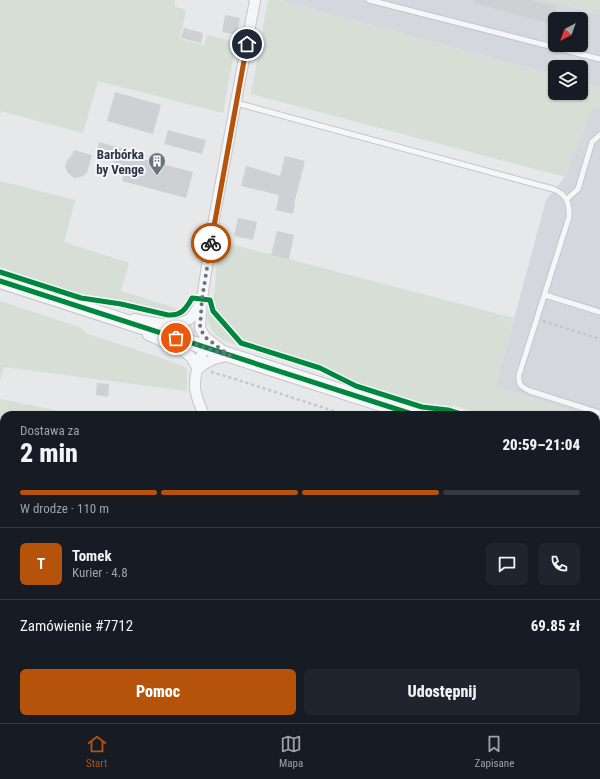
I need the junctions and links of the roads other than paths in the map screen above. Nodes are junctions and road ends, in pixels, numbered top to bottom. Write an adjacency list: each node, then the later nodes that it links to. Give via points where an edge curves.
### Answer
1 (255, 0): 4 (street)
2 (368, 0): 3 (lane)
3 (600, 60)
4 (236, 103): 6 (lane, via 553,189); 9 (street)
5 (600, 135): 6 (lane, via 592,142 578,190)
6 (566, 199): 8 (lane, via 569,217)
7 (0, 281): 11 (street)
8 (545, 294): 10 (lane); 17 (lane, via 519,382 530,391)
9 (202, 299): 11 (street, via 194,315 189,319 169,325); 13 (street, via 200,328 205,337)
10 (600, 312)
11 (105, 315): 12 (street); 14 (street, via 182,350)
12 (204, 347): 13 (street); 14 (street)
13 (230, 356): 14 (street, via 204,363); 16 (street)
14 (202, 370): 15 (street, via 195,383)
15 (203, 411)
16 (402, 411)
17 (594, 411)

